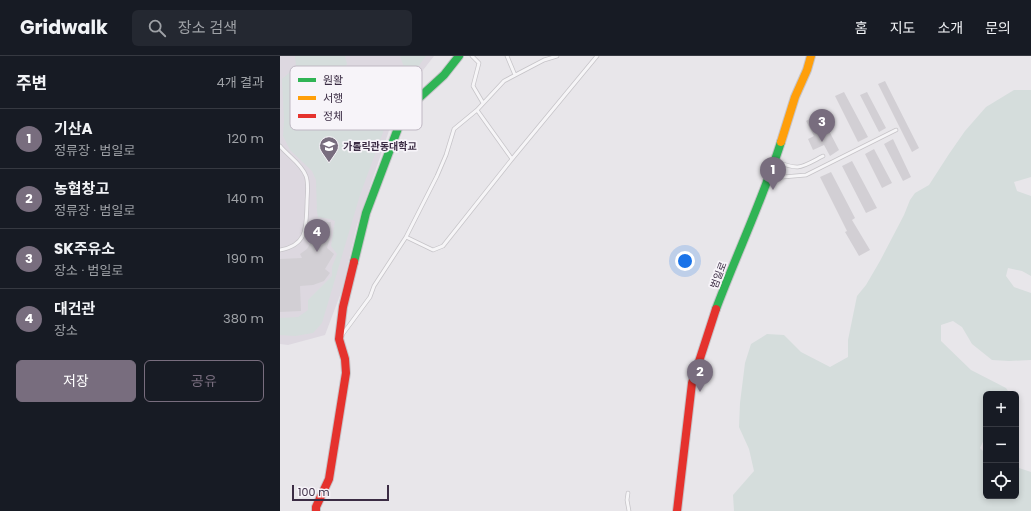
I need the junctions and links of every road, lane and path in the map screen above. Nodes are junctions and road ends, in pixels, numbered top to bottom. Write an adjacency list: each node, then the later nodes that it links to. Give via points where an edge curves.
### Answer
1 (459, 56): 8 (street, via 444,75)
2 (472, 56): 9 (lane, via 479,63 474,86)
3 (507, 56): 7 (lane)
4 (557, 56): 7 (lane)
5 (597, 56): 15 (lane)
6 (812, 56): 16 (street, 범일로, via 795,97)
7 (515, 75): 9 (lane, via 504,81)
8 (422, 95)
9 (483, 103): 10 (lane)
10 (477, 110): 15 (lane); 18 (lane, via 454,129 437,176)
11 (397, 130): 20 (street, via 366,213 342,307)
12 (896, 130): 17 (lane, via 806,175 783,177)
13 (280, 146): 19 (lane, via 302,168 308,182 306,227 303,237 296,245)
14 (823, 156): 16 (lane, via 800,168 789,167)
15 (512, 159): 18 (lane, via 443,246 433,250)
16 (775, 161): 17 (street, 범일로)
17 (771, 173): 24 (street, 범일로, via 734,260 692,383)
18 (406, 237): 20 (lane, via 374,286 370,297)
19 (280, 250)
20 (339, 339): 22 (street, via 346,373 329,479)
21 (628, 493): 23 (lane)
22 (316, 511)
23 (628, 511)
24 (677, 511)

